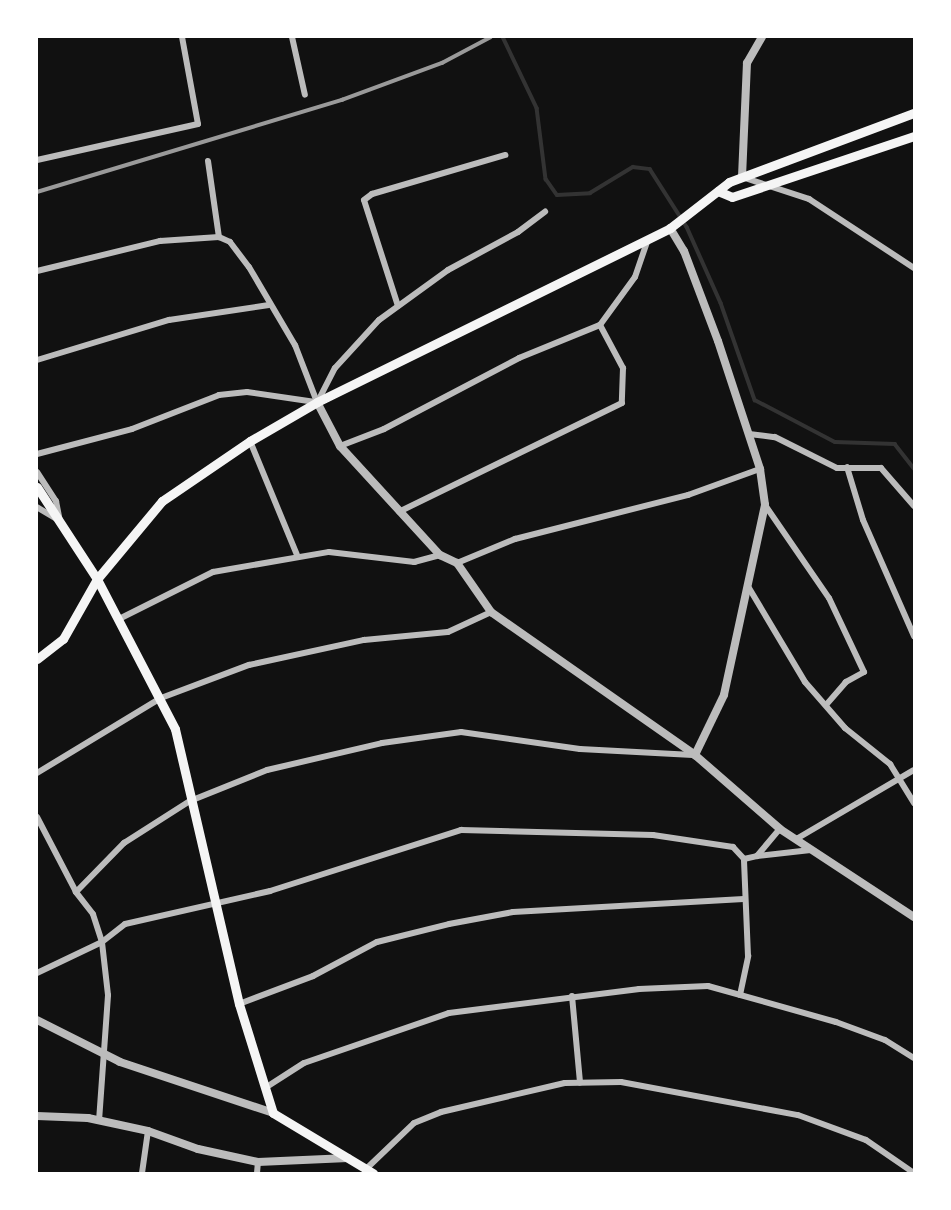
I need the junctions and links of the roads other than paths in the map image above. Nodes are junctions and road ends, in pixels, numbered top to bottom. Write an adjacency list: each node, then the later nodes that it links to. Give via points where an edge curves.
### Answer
1 (182, 37): 8 (street, via 198,124)
2 (292, 37): 4 (street)
3 (762, 37): 10 (street, via 747,63)
4 (305, 95)
5 (914, 113): 10 (main road)
6 (914, 135): 11 (main road)
7 (505, 155): 20 (street, via 364,200)
8 (37, 160)
9 (208, 162): 15 (street)
10 (742, 177): 11 (street); 12 (main road)
11 (765, 186): 12 (main road, via 732,197); 17 (street, via 809,199)
12 (718, 191): 14 (main road)
13 (545, 212): 20 (street)
14 (670, 228): 16 (main road); 24 (street, via 686,257)
15 (219, 237): 18 (street, via 160,241); 19 (street, via 230,242 249,267)
16 (648, 239): 21 (street, via 635,277); 23 (main road)
17 (914, 268)
18 (37, 271)
19 (269, 305): 22 (street, via 169,320); 23 (street, via 295,345)
20 (398, 306): 23 (street, via 335,368)
21 (600, 325): 26 (street, via 519,358 384,429); 35 (street, via 623,368 622,403)
22 (37, 360)
23 (317, 402): 25 (main road); 26 (street); 27 (street, via 247,392 219,395 132,429)
24 (749, 434): 28 (street, via 775,437 837,468); 29 (street)
25 (250, 441): 37 (street); 40 (main road, via 162,501)
26 (340, 446): 35 (street)
27 (37, 454)
28 (847, 467): 33 (street, via 881,468); 44 (street, via 863,520)
29 (760, 469): 32 (street); 39 (street, via 688,495 495,545)
30 (37, 472): 36 (street, via 56,502)
31 (37, 487): 36 (main road)
32 (765, 505): 41 (street); 47 (street, via 829,598 864,672 846,682)
33 (914, 506)
34 (38, 508): 36 (street)
35 (399, 512): 38 (street)
36 (60, 521): 40 (main road)
37 (297, 555): 38 (street, via 329,552 414,562); 43 (street, via 213,572)
38 (440, 555): 39 (street)
39 (457, 564): 42 (street)
40 (97, 579): 43 (main road); 45 (main road, via 63,639)
41 (749, 588): 47 (street, via 805,682); 48 (street, via 724,695)
42 (491, 611): 46 (street, via 448,632 364,640 249,665); 48 (street)
43 (119, 620): 46 (main road)
44 (914, 636)
45 (37, 659)
46 (161, 698): 50 (street); 52 (main road, via 175,729)
47 (826, 705): 51 (street)
48 (695, 755): 52 (street, via 580,749 461,732 382,743 267,770); 55 (street)
49 (914, 771): 51 (street)
50 (37, 773)
51 (901, 779): 53 (street); 56 (street)
52 (190, 801): 60 (street, via 124,843); 62 (main road)
53 (914, 803)
54 (37, 817): 60 (street)
55 (780, 829): 56 (street); 58 (street)
56 (797, 838): 57 (street)
57 (816, 849): 58 (street); 63 (street)
58 (757, 856): 59 (street)
59 (744, 859): 61 (street); 62 (street, via 733,847 653,835 461,830 270,891)
60 (76, 892): 64 (street, via 93,914)
61 (744, 899): 66 (street, via 748,956); 68 (street, via 513,912 449,924 377,942 313,976)
62 (216, 901): 64 (street, via 125,924); 68 (main road)
63 (914, 917)
64 (102, 942): 65 (street); 70 (street)
65 (37, 973)
66 (740, 995): 67 (street, via 708,986); 71 (street, via 836,1022 885,1040)
67 (572, 996): 72 (street); 73 (street, via 449,1013 304,1063)
68 (239, 1004): 73 (main road)
69 (37, 1020): 70 (street)
70 (107, 1055): 74 (street); 76 (street)
71 (914, 1058)
72 (580, 1083): 80 (street, via 432,1115 414,1123); 83 (street, via 621,1082 798,1115 866,1140 912,1167)
73 (265, 1088): 74 (main road)
74 (273, 1113): 78 (main road)
75 (37, 1116): 76 (street)
76 (99, 1121): 77 (street)
77 (148, 1130): 79 (street); 81 (street)
78 (348, 1158): 79 (street); 80 (main road)
79 (258, 1162): 82 (street)
80 (369, 1171)
81 (142, 1173)
82 (257, 1173)
83 (914, 1173)

